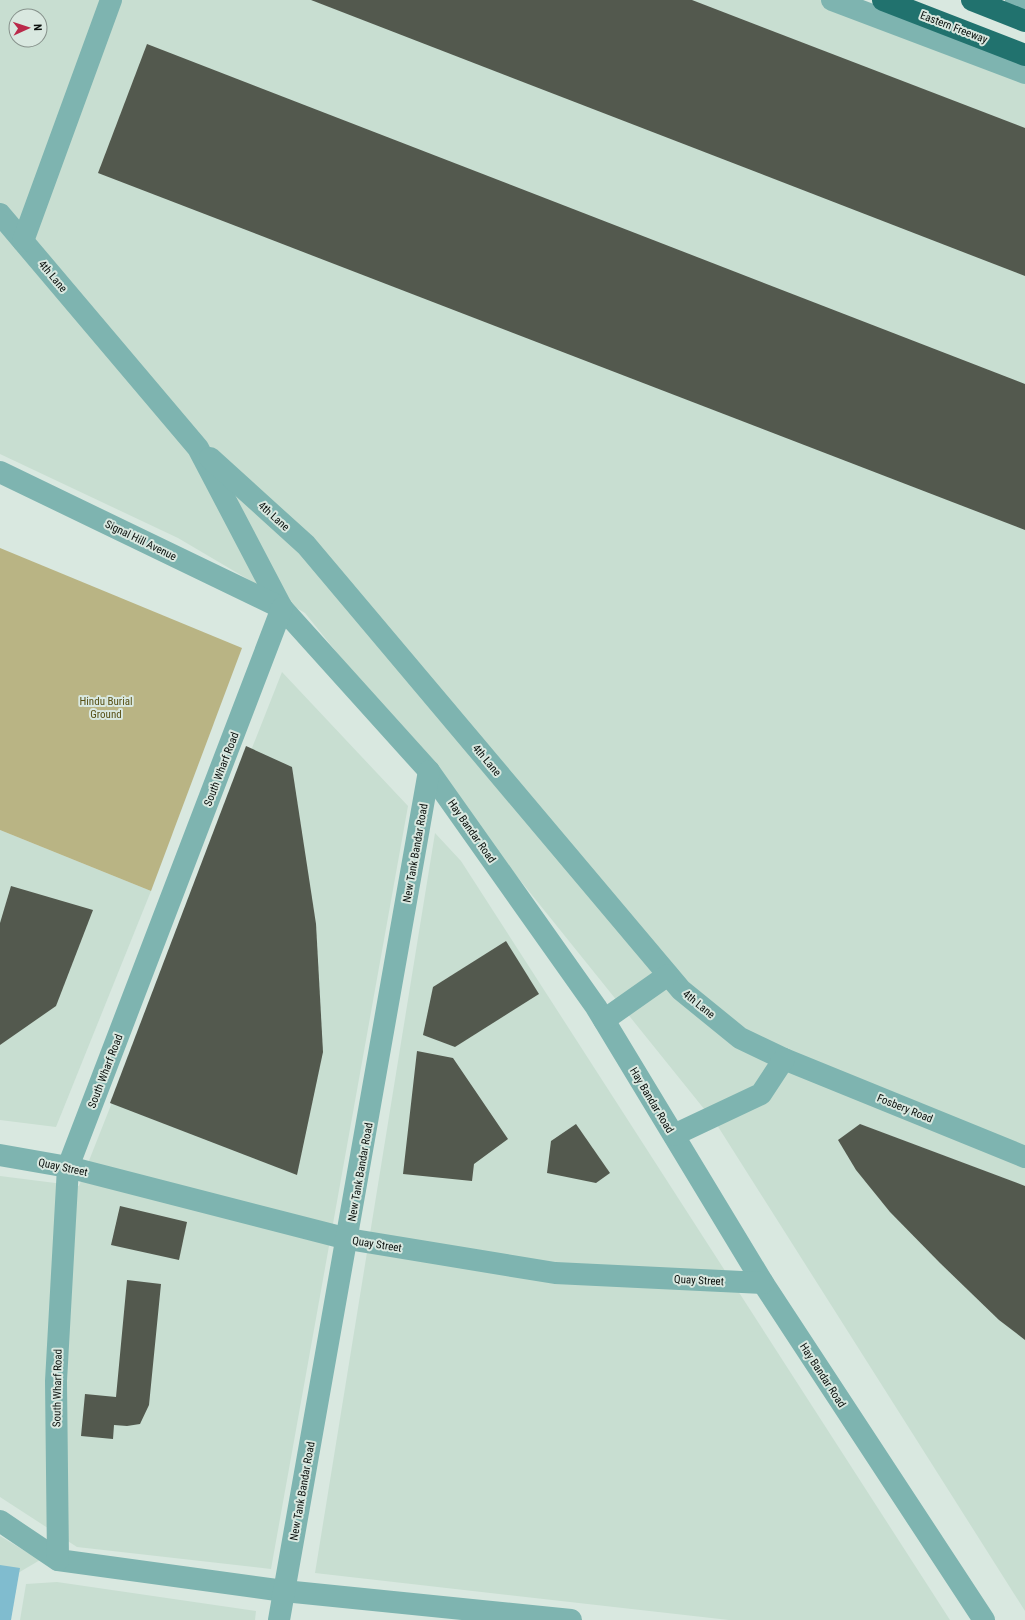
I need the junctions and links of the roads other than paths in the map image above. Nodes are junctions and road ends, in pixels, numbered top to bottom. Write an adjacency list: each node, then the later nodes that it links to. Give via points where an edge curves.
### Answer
1 (111, 0): 11 (street)
2 (832, 0): 9 (street)
3 (883, 0): 8 (highway, Eastern Freeway)
4 (972, 0): 7 (highway)
5 (1016, 0): 6 (street)
6 (1025, 3)
7 (1025, 21)
8 (1025, 55)
9 (1025, 72)
10 (0, 214): 11 (street, 4th Lane)
11 (23, 241): 12 (street, 4th Lane)
12 (198, 448): 14 (street, 4th Lane); 16 (street, 4th Lane, via 306,545)
13 (0, 472): 14 (street, Signal Hill Avenue)
14 (282, 608): 15 (street, Hay Bandar Road); 22 (street, South Wharf Road)
15 (429, 771): 17 (street, Hay Bandar Road); 23 (street, New Tank Bandar Road)
16 (668, 975): 17 (street); 18 (street, 4th Lane, via 681,990 740,1038)
17 (604, 1020): 19 (street, Hay Bandar Road)
18 (784, 1059): 19 (street, via 761,1094); 21 (street, Fosbery Road)
19 (674, 1135): 24 (street, Hay Bandar Road)
20 (0, 1155): 22 (street, Quay Street)
21 (1025, 1158)
22 (68, 1167): 23 (street, Quay Street); 26 (street, South Wharf Road, via 56,1381)
23 (348, 1239): 24 (street, Quay Street, via 555,1273); 27 (street, New Tank Bandar Road)
24 (763, 1282): 30 (street, Hay Bandar Road)
25 (0, 1521): 26 (street)
26 (58, 1560): 27 (street)
27 (284, 1591): 28 (street, New Tank Bandar Road); 29 (street)
28 (280, 1620)
29 (571, 1620)
30 (984, 1620)

